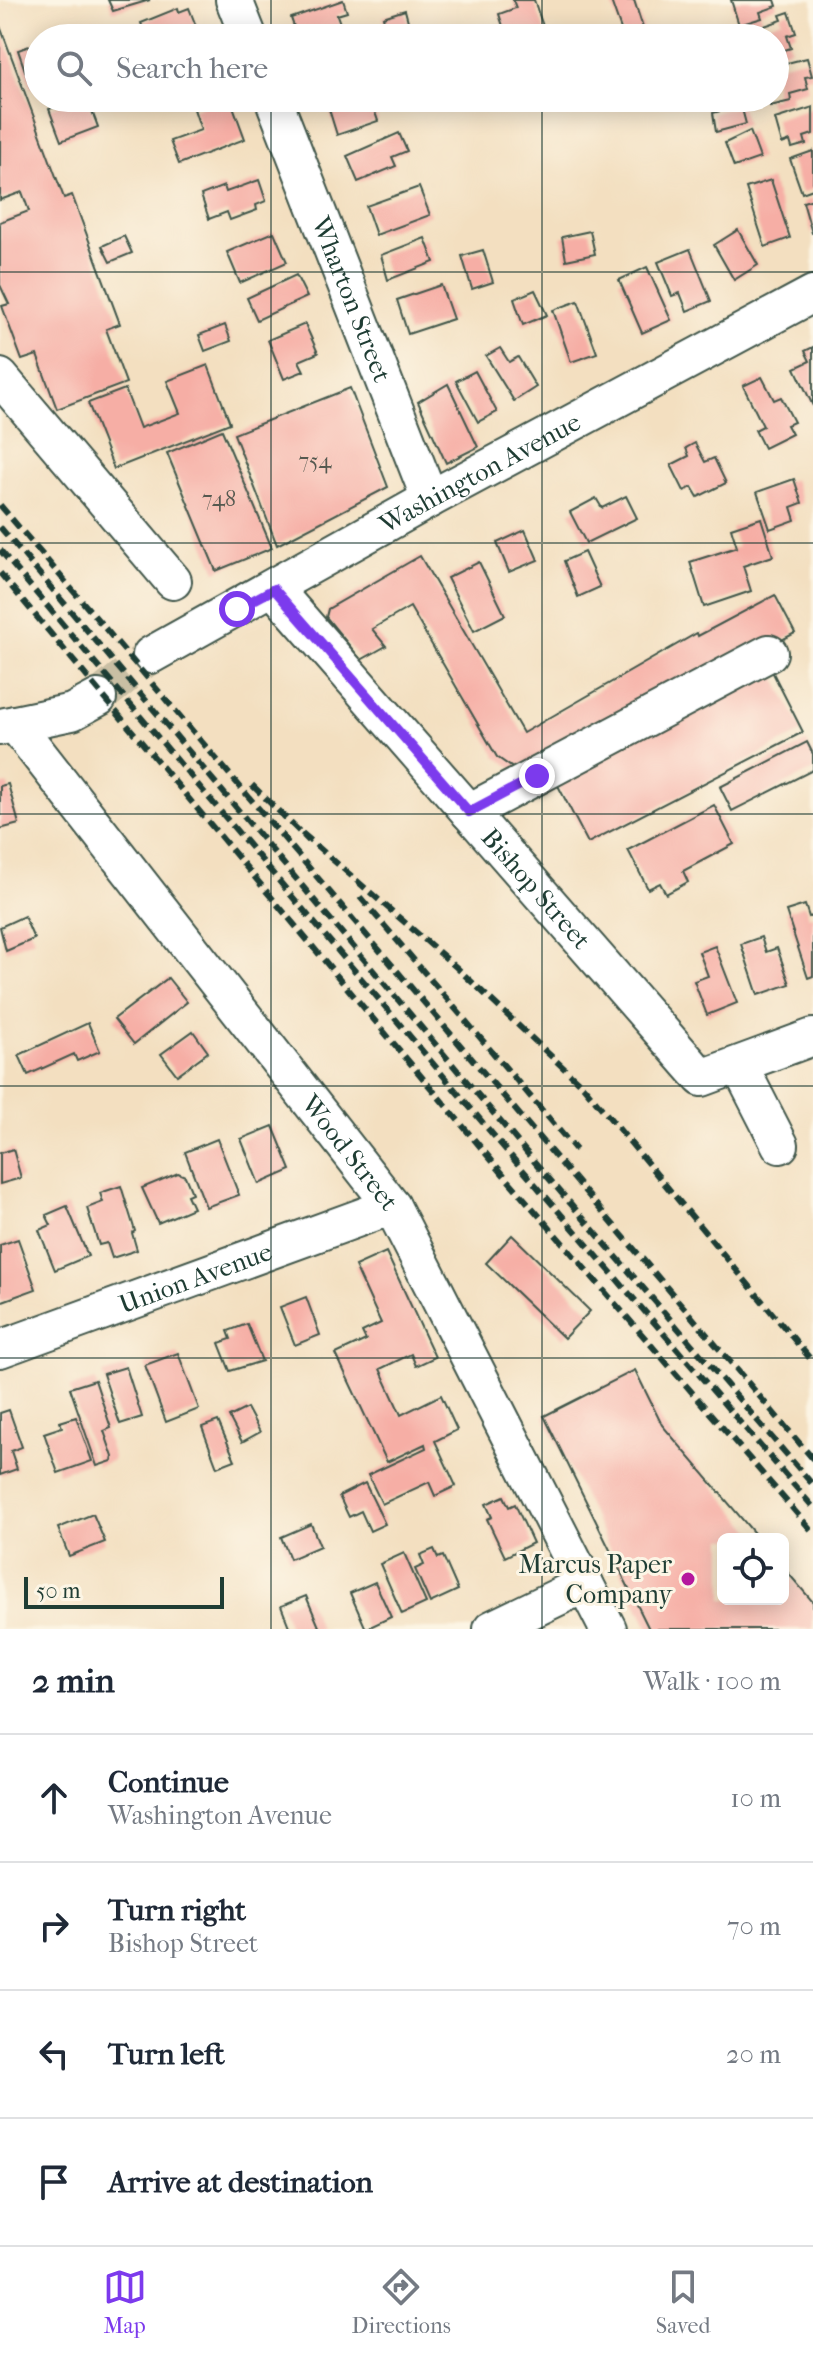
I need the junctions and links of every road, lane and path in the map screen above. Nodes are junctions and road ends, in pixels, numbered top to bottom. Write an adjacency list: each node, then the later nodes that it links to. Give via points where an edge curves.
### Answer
1 (234, 0): 2 (street)
2 (243, 24)
3 (278, 112): 6 (street, Wharton Street)
4 (813, 294): 6 (street, Washington Avenue)
5 (0, 377): 7 (street)
6 (430, 499): 8 (street, Washington Avenue)
7 (173, 581)
8 (274, 589): 10 (street, Washington Avenue); 13 (street, Bishop Street)
9 (769, 653): 13 (street)
10 (151, 655)
11 (98, 698): 12 (street, via 72,712)
12 (7, 726): 17 (street, Wood Street)
13 (469, 812): 15 (street, Bishop Street, via 702,1078)
14 (813, 1037): 15 (street)
15 (739, 1065): 16 (street)
16 (780, 1145)
17 (392, 1206): 18 (street, Union Avenue); 19 (street, Wood Street)
18 (0, 1349)
19 (585, 1584): 20 (street); 21 (street, Wood Street)
20 (492, 1629)
21 (608, 1629)

